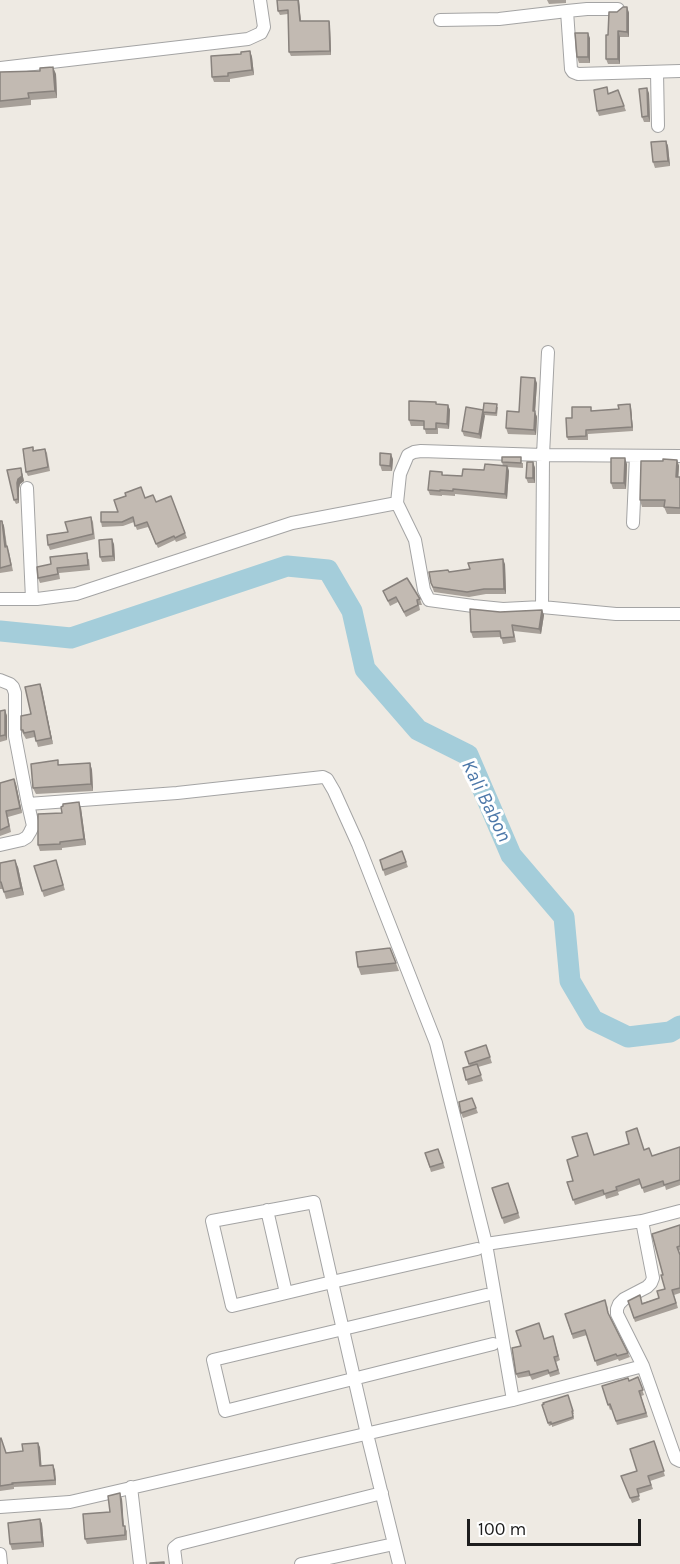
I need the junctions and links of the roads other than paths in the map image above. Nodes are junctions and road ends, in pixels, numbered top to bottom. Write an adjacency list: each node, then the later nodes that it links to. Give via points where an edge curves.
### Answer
1 (260, 0): 5 (street, via 264,27 248,39)
2 (618, 9): 3 (street)
3 (567, 11): 4 (street, via 499,19); 7 (street, via 573,72)
4 (440, 20)
5 (0, 68)
6 (680, 71): 7 (street)
7 (657, 72): 8 (street)
8 (658, 126)
9 (548, 352): 10 (street)
10 (543, 455): 11 (street); 14 (street, via 414,452 408,455 400,474); 18 (street)
11 (636, 456): 12 (street); 15 (street)
12 (680, 456)
13 (27, 488): 17 (street)
14 (397, 503): 17 (street, via 292,523 76,594); 18 (street, via 415,540 429,600 503,609)
15 (633, 523)
16 (0, 599): 17 (street)
17 (32, 599)
18 (542, 607): 19 (street, via 616,614)
19 (680, 614)
20 (0, 680): 21 (street, via 10,684 15,693 15,736)
21 (28, 804): 22 (street, via 33,826 27,837); 26 (street, via 327,779 358,844 436,1043)
22 (0, 845)
23 (267, 1210): 27 (street, via 314,1202); 28 (street); 28 (street, via 212,1221 229,1296 232,1306)
24 (680, 1211): 25 (street)
25 (642, 1221): 26 (street); 32 (street, via 653,1278 647,1287 624,1299 616,1309)
26 (481, 1247): 27 (street); 34 (street)
27 (332, 1282): 28 (street); 30 (street)
28 (286, 1293)
29 (486, 1295): 30 (street)
30 (343, 1329): 33 (street); 33 (street, via 213,1360 225,1411)
31 (493, 1344): 33 (street)
32 (643, 1366): 34 (street); 36 (street, via 674,1454)
33 (355, 1378): 35 (street)
34 (513, 1400): 35 (street)
35 (367, 1434): 37 (street); 38 (street)
36 (680, 1461)
37 (131, 1487): 39 (street, via 70,1502); 44 (street)
38 (382, 1493): 40 (street); 45 (street, via 179,1544 174,1548)
39 (0, 1507)
40 (394, 1544): 42 (street); 47 (street)
41 (0, 1554): 43 (street)
42 (316, 1562): 46 (street)
43 (1, 1564)
44 (140, 1564)
45 (176, 1564)
46 (301, 1564)
47 (399, 1564)

